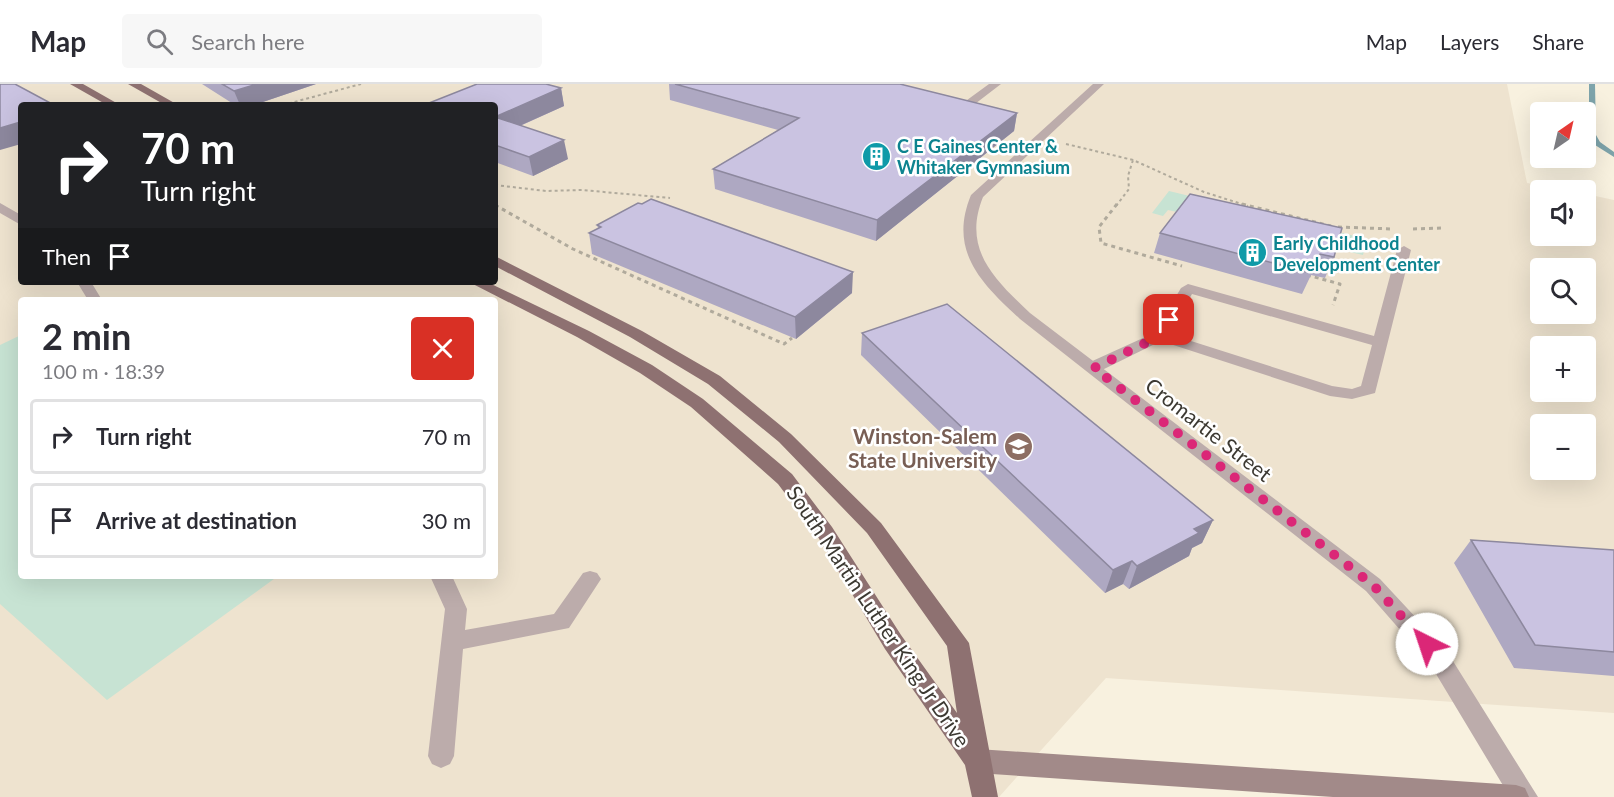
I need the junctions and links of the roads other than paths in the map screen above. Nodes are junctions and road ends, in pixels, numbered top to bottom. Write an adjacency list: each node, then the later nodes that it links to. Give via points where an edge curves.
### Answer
1 (75, 84): 5 (main road)
2 (133, 84): 6 (main road)
3 (996, 84): 7 (street)
4 (1100, 84): 15 (street, Cromartie Street, via 977,195 966,226 980,267 1002,295)
5 (109, 102)
6 (167, 102)
7 (967, 105)
8 (0, 207): 9 (street)
9 (18, 219)
10 (1404, 250): 14 (street)
11 (498, 262): 20 (main road, South Martin Luther King Jr Drive, via 714,380 785,438 874,528 958,643)
12 (482, 285): 20 (main road, South Martin Luther King Jr Drive, via 646,369 697,403 785,479 825,532 893,642)
13 (1160, 336): 14 (street, via 1188,288); 14 (street, via 1330,391 1352,394 1369,389); 15 (street)
14 (1381, 343)
15 (1094, 368): 23 (street, Cromartie Street, via 1380,591 1438,657)
16 (442, 579): 18 (street, via 456,609)
17 (590, 579): 18 (street, via 561,622)
18 (453, 641): 19 (street)
19 (441, 756)
20 (977, 761): 21 (main road, South Martin Luther King Jr Drive); 22 (main road)
21 (985, 797)
22 (1516, 797)
23 (1526, 797)

